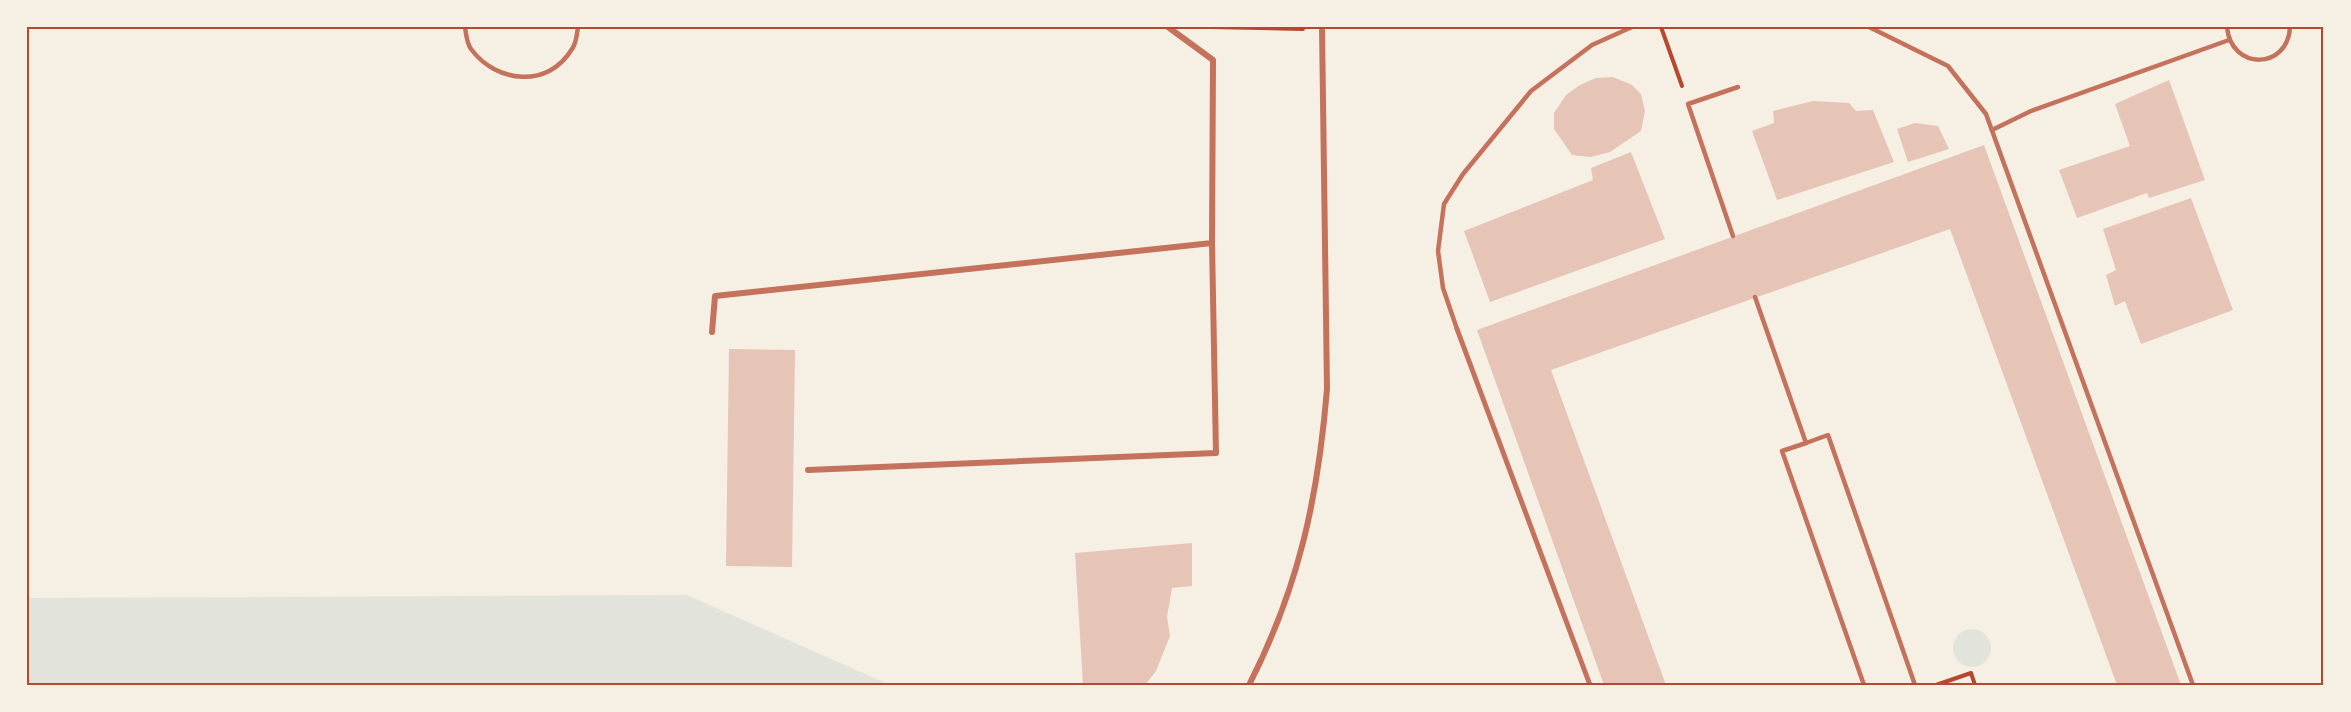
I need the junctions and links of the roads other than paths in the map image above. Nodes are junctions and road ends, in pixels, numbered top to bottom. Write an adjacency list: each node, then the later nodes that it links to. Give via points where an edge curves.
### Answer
1 (465, 27): 2 (lane, via 470,47 491,70 521,79 551,71 573,49)
2 (579, 27)
3 (1168, 27): 13 (street, via 1213,60)
4 (1632, 27): 15 (lane, via 1592,45 1531,91 1463,174 1444,204 1438,251 1443,288)
5 (1869, 27): 11 (lane, via 1948,66 1986,114)
6 (2227, 27): 9 (lane)
7 (2290, 27): 9 (lane, via 2285,46 2268,58 2252,60)
8 (1322, 28): 19 (street, via 1326,389 1323,438 1300,558 1281,615)
9 (2229, 40): 11 (lane, via 2031,111)
10 (1738, 87): 12 (lane, via 1688,104)
11 (1992, 130): 23 (lane)
12 (1734, 236)
13 (1212, 243): 16 (street, via 715,296); 18 (street, via 1216,453)
14 (1755, 297): 17 (lane)
15 (1457, 328): 20 (street)
16 (712, 332)
17 (1806, 443): 21 (lane, via 1782,451); 22 (lane, via 1828,435)
18 (808, 470)
19 (1249, 685)
20 (1590, 685)
21 (1864, 685)
22 (1915, 685)
23 (2193, 685)

